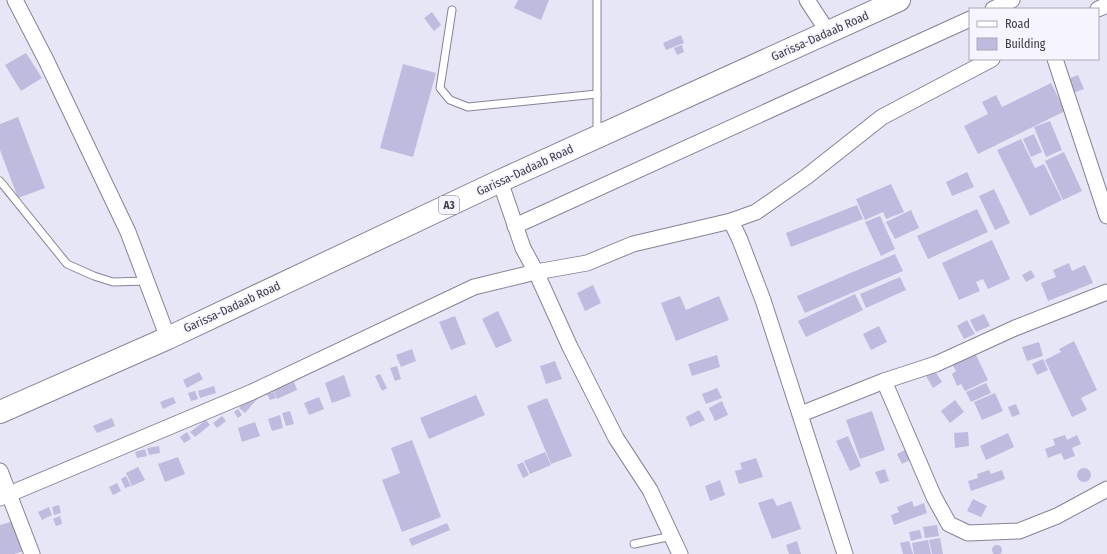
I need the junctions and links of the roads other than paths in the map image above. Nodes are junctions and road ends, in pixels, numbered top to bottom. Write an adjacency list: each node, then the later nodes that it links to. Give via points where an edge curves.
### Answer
1 (15, 0): 20 (street, via 128,232)
2 (598, 0): 12 (lane)
3 (807, 0): 9 (street)
4 (899, 0): 9 (highway, Garissa-Dadaab Road / A3)
5 (1012, 0): 6 (street)
6 (995, 8)
7 (452, 10): 12 (lane, via 440,88 450,100 468,107)
8 (969, 19): 18 (street)
9 (828, 32): 13 (highway, Garissa-Dadaab Road / A3)
10 (990, 60): 17 (street, via 882,117 806,177 756,212)
11 (1055, 60): 16 (street)
12 (597, 94): 13 (lane)
13 (597, 137): 15 (highway, Garissa-Dadaab Road / A3)
14 (0, 181): 20 (lane, via 67,264 113,282)
15 (500, 181): 18 (street); 22 (highway, Garissa-Dadaab Road / A3)
16 (1107, 216)
17 (730, 221): 19 (street, via 633,244 587,264); 25 (street, via 763,300)
18 (515, 226): 19 (street)
19 (536, 272): 28 (street, via 474,287 252,392); 29 (street, via 595,398 616,438 650,490)
20 (147, 281): 22 (street)
21 (1107, 292): 23 (street, via 1015,328 936,364)
22 (168, 338): 24 (highway, Garissa-Dadaab Road / A3)
23 (884, 382): 25 (street); 27 (street, via 934,497 949,524 968,533 1019,530 1057,516)
24 (0, 412)
25 (801, 414): 33 (street)
26 (0, 471): 28 (street)
27 (1107, 489)
28 (5, 496): 31 (street)
29 (672, 536): 30 (lane); 32 (street)
30 (634, 544)
31 (32, 554)
32 (680, 554)
33 (845, 554)

